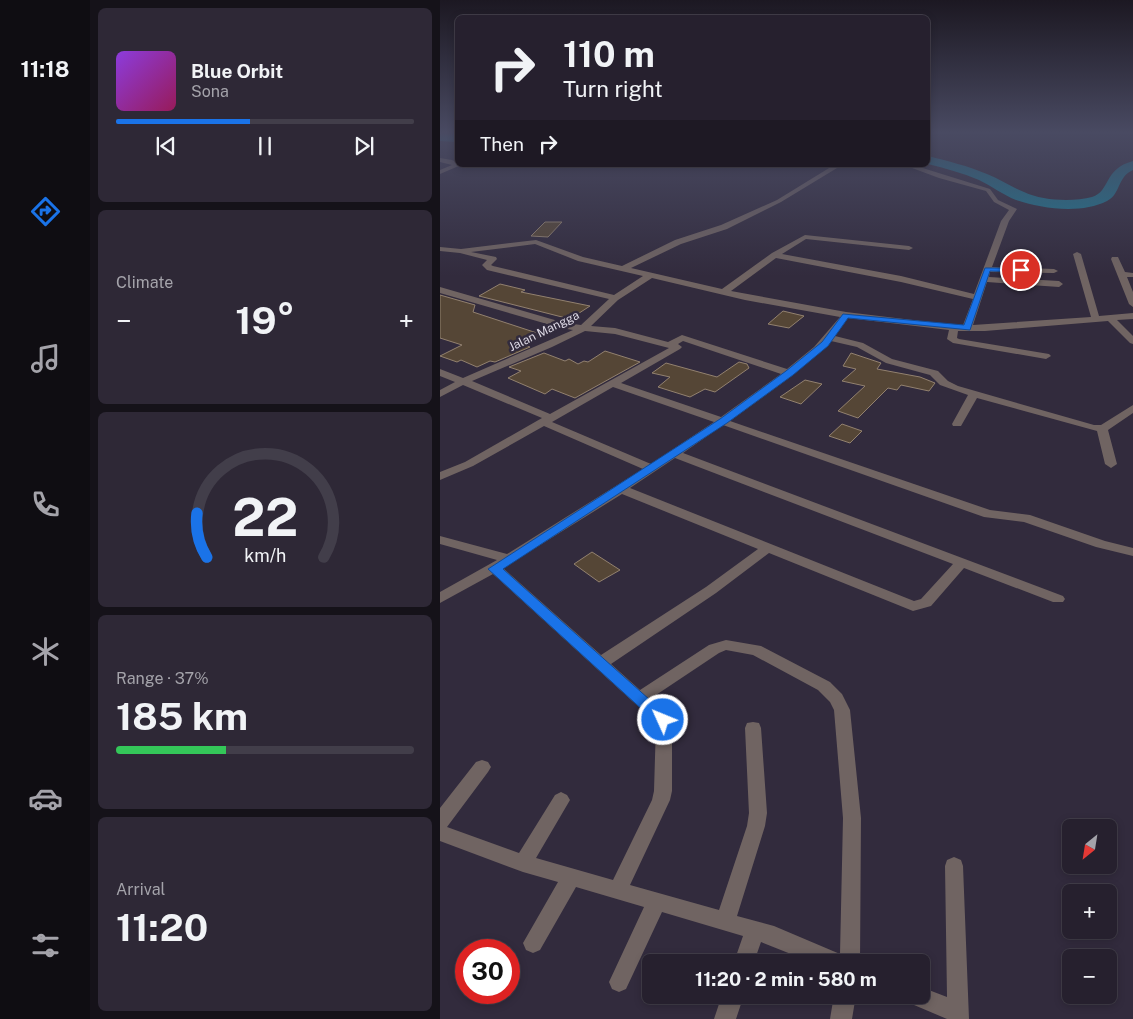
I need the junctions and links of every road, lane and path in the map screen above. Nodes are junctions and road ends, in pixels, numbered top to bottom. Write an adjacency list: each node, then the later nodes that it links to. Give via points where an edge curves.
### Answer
1 (813, 181): 9 (street, via 724,227 678,242)
2 (954, 181): 10 (street, via 988,190 996,201 1013,209 1005,221)
3 (909, 248): 7 (street, via 806,237)
4 (440, 249): 5 (street)
5 (461, 251): 9 (street, via 534,242 581,260); 19 (street, via 467,256 493,259 486,265 490,268)
6 (1077, 254): 25 (street)
7 (775, 255): 18 (street); 20 (street, via 901,279)
8 (1115, 259): 12 (street)
9 (622, 269): 14 (street)
10 (987, 269): 11 (street); 15 (street)
11 (1054, 271)
12 (1122, 274): 13 (street); 21 (street)
13 (1133, 275)
14 (650, 276): 18 (street); 19 (street, Jalan Mangga)
15 (983, 279): 16 (street); 20 (street)
16 (1059, 284)
17 (440, 290): 26 (street, via 558,325)
18 (724, 292): 22 (street)
19 (615, 298): 26 (street, Jalan Mangga)
20 (976, 298): 28 (street)
21 (1133, 304)
22 (846, 316): 27 (street); 29 (street)
23 (1133, 316): 24 (street)
24 (1111, 318): 25 (street); 30 (street)
25 (1096, 320): 28 (street)
26 (583, 328): 31 (street, via 615,331); 35 (street, Jalan Mangga)
27 (954, 328): 28 (street); 32 (street, via 952,339 956,341)
28 (967, 328)
29 (830, 338): 34 (street); 38 (street, via 860,345 889,360 934,373 947,385)
30 (1133, 341)
31 (671, 344): 34 (street, via 682,338); 36 (street, via 678,347)
32 (1046, 356)
33 (440, 372): 35 (street)
34 (789, 373): 41 (street)
35 (464, 381): 37 (street, Jalan Mangga); 40 (street)
36 (614, 384): 40 (street); 41 (street)
37 (440, 394)
38 (974, 394): 42 (street); 43 (street)
39 (1133, 408): 43 (street)
40 (547, 420): 46 (street); 47 (street, via 470,464)
41 (724, 421): 44 (street); 51 (street, via 988,514 1033,520)
42 (957, 424)
43 (1102, 428): 45 (street)
44 (675, 454): 46 (street); 53 (street)
45 (1111, 464)
46 (652, 468): 48 (street)
47 (440, 476)
48 (621, 489): 50 (street); 52 (street)
49 (440, 540): 52 (street)
50 (767, 548): 53 (street, via 913,606 926,602); 57 (street)
51 (1133, 552)
52 (509, 560): 54 (street)
53 (961, 563): 56 (street)
54 (495, 569): 55 (street); 57 (street)
55 (440, 598)
56 (1058, 599)
57 (601, 664): 58 (street)
58 (640, 698): 67 (street, via 664,723 664,791); 74 (street, via 714,649 726,645 759,652 824,686 836,698 842,710 852,818)
59 (753, 728): 69 (street, via 758,813)
60 (482, 767): 62 (street)
61 (561, 800): 64 (street)
62 (440, 822)
63 (440, 832): 64 (street)
64 (523, 863): 66 (street)
65 (954, 866): 79 (street)
66 (570, 877): 67 (street); 71 (street)
67 (618, 891): 68 (street)
68 (656, 903): 69 (street); 75 (street)
69 (725, 921): 70 (street)
70 (755, 930): 72 (street); 73 (street)
71 (533, 943)
72 (747, 954)
73 (815, 954)
74 (850, 954)
75 (619, 982)
76 (930, 1003): 79 (street)
77 (730, 1004): 80 (street)
78 (844, 1004): 81 (street)
79 (958, 1016)
80 (725, 1019)
81 (841, 1019)

